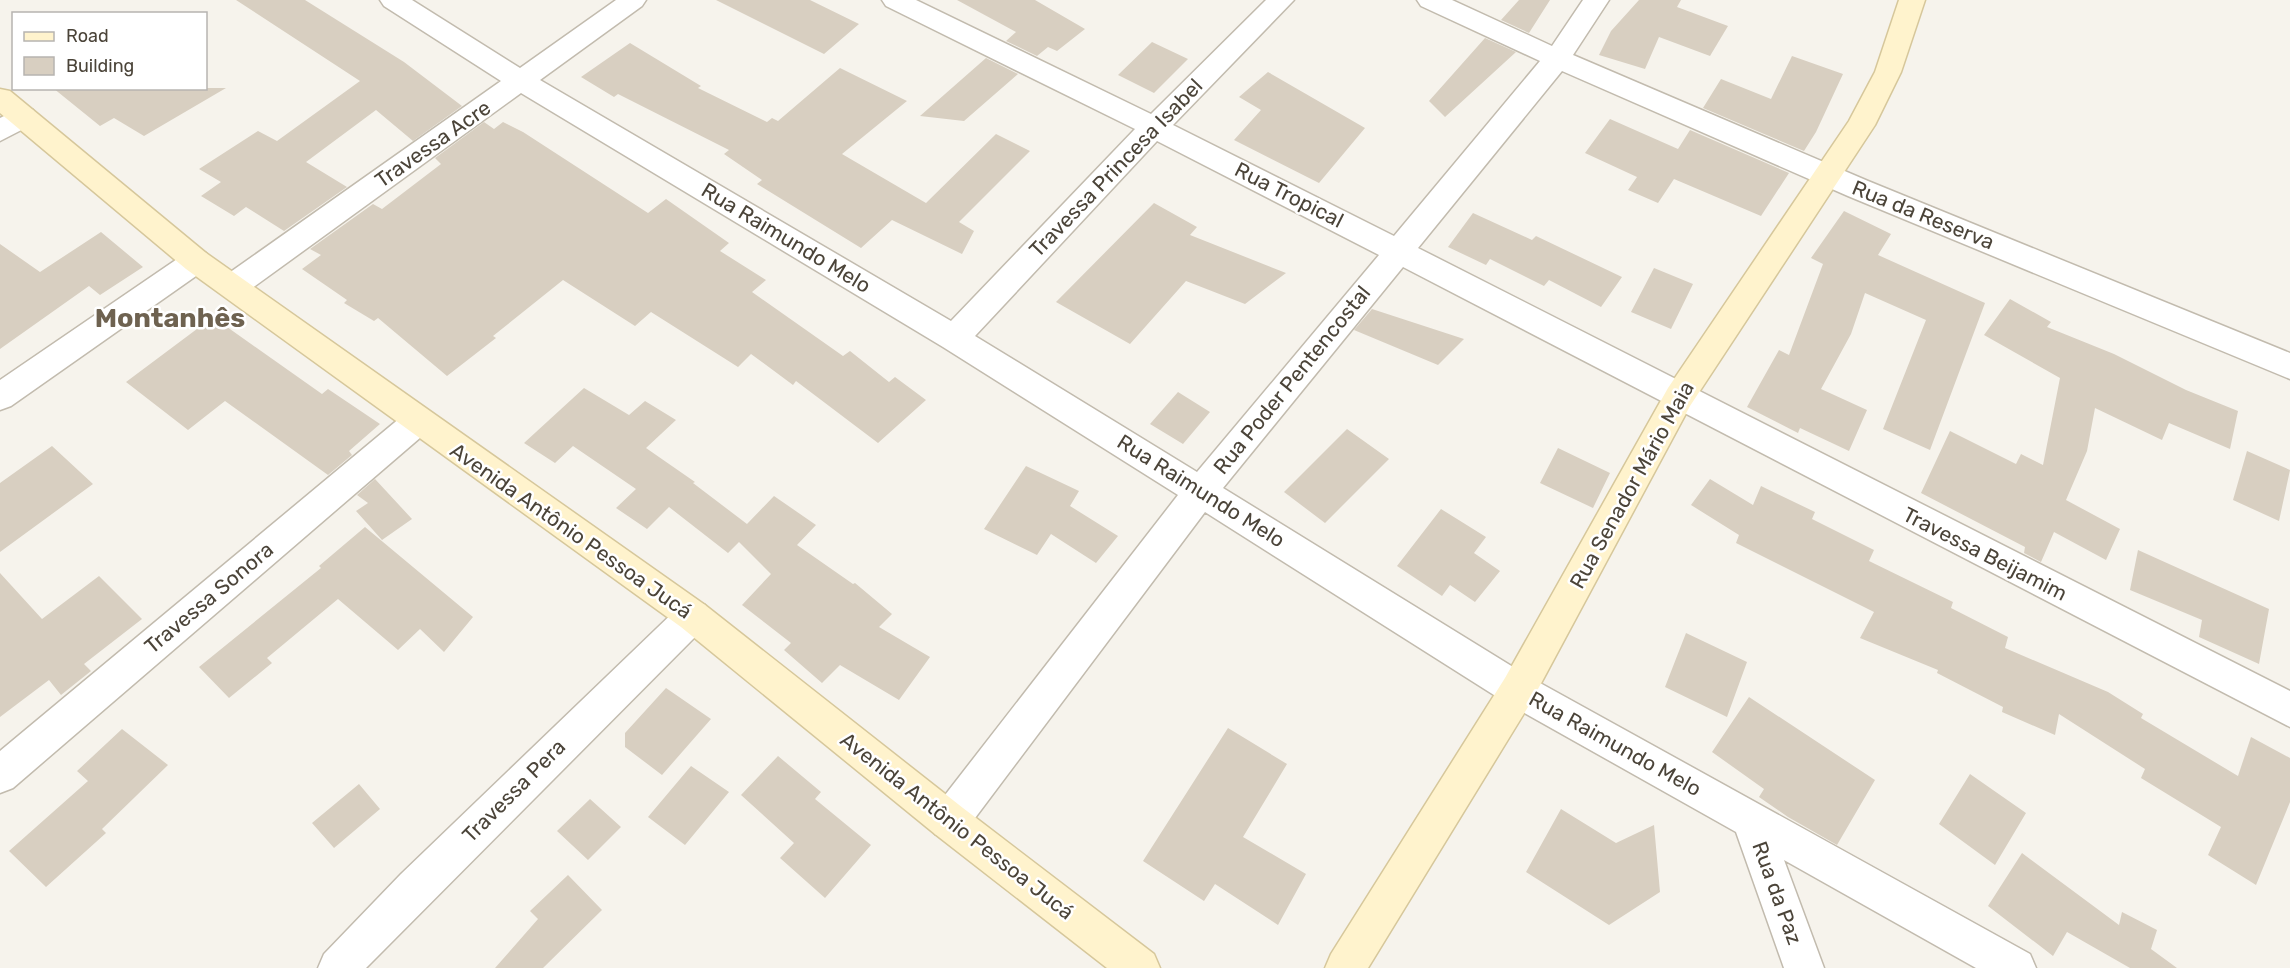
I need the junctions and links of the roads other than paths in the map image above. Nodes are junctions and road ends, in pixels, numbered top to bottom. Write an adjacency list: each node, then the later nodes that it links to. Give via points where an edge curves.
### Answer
1 (393, 0): 9 (street, Rua Raimundo Melo)
2 (633, 0): 9 (street, Travessa Acre)
3 (1281, 0): 11 (street, Travessa Princesa Isabel)
4 (1430, 0): 8 (street, Rua da Reserva)
5 (1596, 0): 8 (street, Rua Poder Pentencostal)
6 (1912, 0): 12 (street, Rua Senador Mário Maia, via 1888,72 1861,125)
7 (905, 2): 11 (street, Rua Tropical)
8 (1557, 59): 12 (street, Rua da Reserva); 13 (street, Rua Poder Pentencostal)
9 (522, 81): 15 (street, Travessa Acre); 16 (street, Rua Raimundo Melo)
10 (8, 115): 14 (street, Avenida Antônio Pessoa Jucá)
11 (1154, 127): 13 (street, Rua Tropical); 16 (street, Travessa Princesa Isabel)
12 (1827, 176): 17 (street, Rua da Reserva); 19 (street, Rua Senador Mário Maia)
13 (1397, 250): 19 (street, Rua Tropical); 21 (street, Rua Poder Pentencostal)
14 (196, 261): 15 (street, Avenida Antônio Pessoa Jucá); 18 (street)
15 (233, 286): 20 (street, Avenida Antônio Pessoa Jucá)
16 (954, 338): 21 (street, Rua Raimundo Melo)
17 (2290, 366)
18 (0, 397)
19 (1679, 398): 23 (street, Rua Senador Mário Maia); 24 (street, Travessa Beijamim)
20 (417, 422): 22 (street, Avenida Antônio Pessoa Jucá); 25 (street, Travessa Sonora)
21 (1202, 491): 23 (street, Rua Raimundo Melo); 27 (street, Rua Poder Pentencostal)
22 (693, 616): 27 (street, Avenida Antônio Pessoa Jucá); 28 (street, Travessa Pera)
23 (1518, 690): 26 (street, Rua Raimundo Melo); 30 (street, Rua Senador Mário Maia)
24 (2290, 710)
25 (0, 775)
26 (1750, 818): 31 (street, Rua da Paz); 32 (street, Rua Raimundo Melo)
27 (949, 821): 29 (street, Avenida Antônio Pessoa Jucá)
28 (338, 968)
29 (1140, 968)
30 (1345, 968)
31 (1804, 968)
32 (2016, 968)

